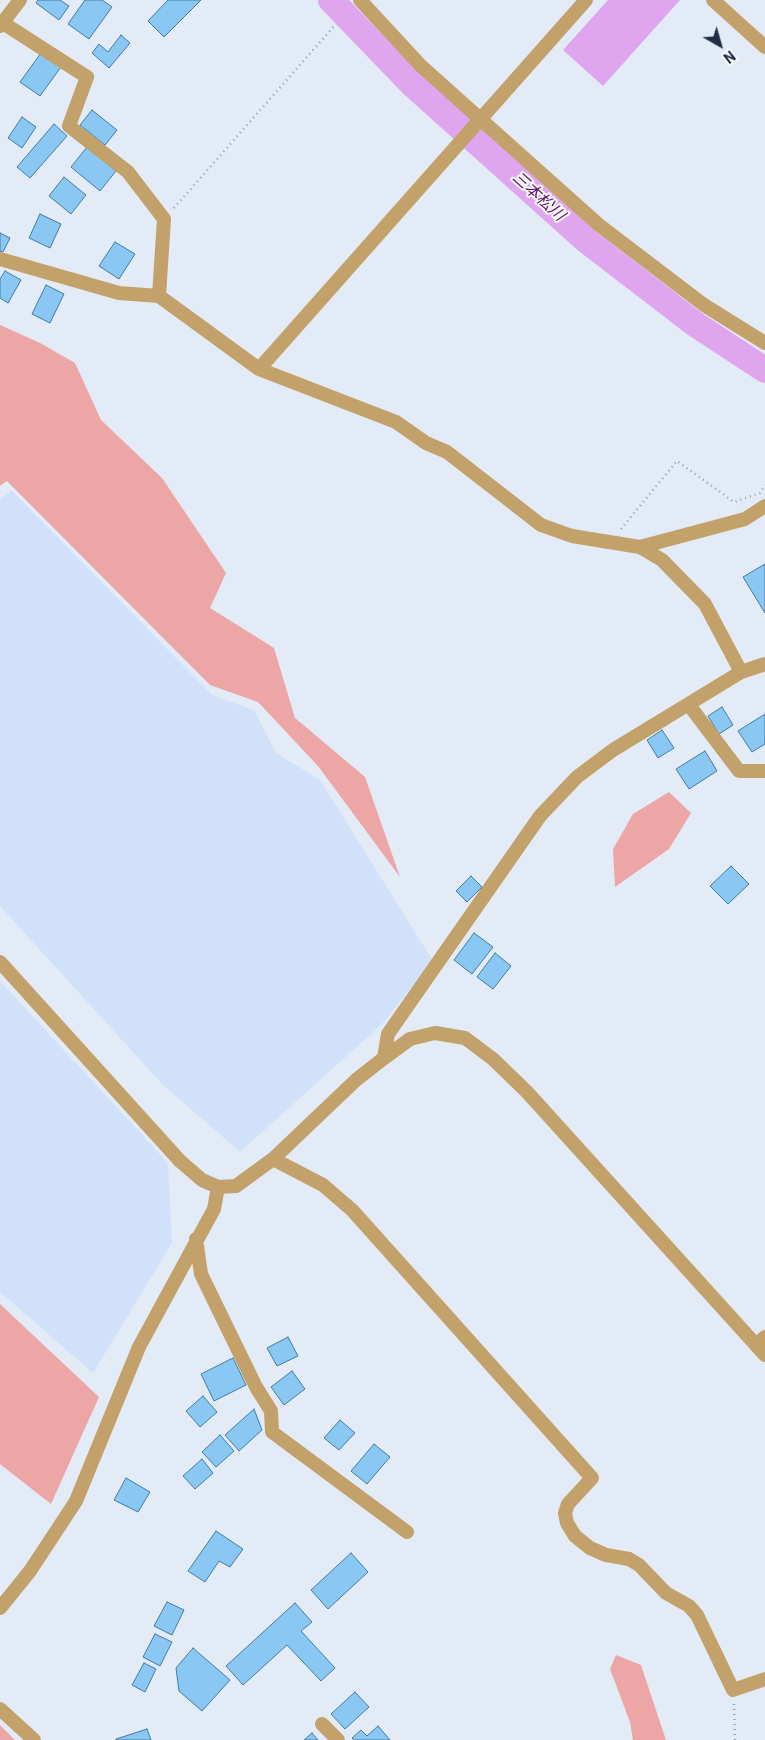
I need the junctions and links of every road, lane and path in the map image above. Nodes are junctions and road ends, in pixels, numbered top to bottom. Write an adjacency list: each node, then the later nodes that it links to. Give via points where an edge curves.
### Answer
1 (20, 0): 6 (street)
2 (360, 0): 8 (street, via 421,66)
3 (586, 0): 8 (street)
4 (713, 0): 7 (street)
5 (336, 24): 9 (path)
6 (1, 25): 9 (street, via 87,78 69,126 128,172)
7 (765, 48)
8 (480, 120): 12 (street, via 599,225 704,305); 13 (street)
9 (164, 219): 11 (street)
10 (0, 259): 11 (street, via 119,293)
11 (158, 296): 13 (street)
12 (765, 343)
13 (259, 369): 16 (street, via 396,422 426,443 447,452 541,525 572,536)
14 (765, 485): 16 (path, via 760,493 734,502 677,461)
15 (765, 506): 17 (street, via 746,519)
16 (610, 542): 17 (street)
17 (640, 547): 19 (street, via 662,560 705,604)
18 (765, 664): 19 (street)
19 (741, 672): 20 (street)
20 (689, 705): 21 (street, via 738,770); 23 (street, via 613,750 577,777 540,816 388,1034)
21 (765, 772)
22 (0, 962): 25 (street, via 180,1161 202,1180)
23 (384, 1058): 24 (street, via 356,1080); 27 (street, via 410,1039 435,1033 465,1038 493,1059)
24 (273, 1159): 25 (street, via 236,1186); 31 (street, via 322,1186 352,1210 592,1478 568,1504 566,1523 575,1536 590,1548 639,1565 666,1593 689,1606 697,1615)
25 (218, 1187): 26 (street, via 214,1209)
26 (196, 1239): 28 (street, via 201,1274 271,1411 272,1432); 29 (street, via 139,1348 76,1500 30,1571)
27 (762, 1345)
28 (407, 1532)
29 (0, 1608)
30 (765, 1678): 31 (street)
31 (733, 1690): 36 (path)
32 (0, 1709): 34 (street)
33 (322, 1724): 35 (street)
34 (34, 1740)
35 (338, 1740)
36 (735, 1740)

